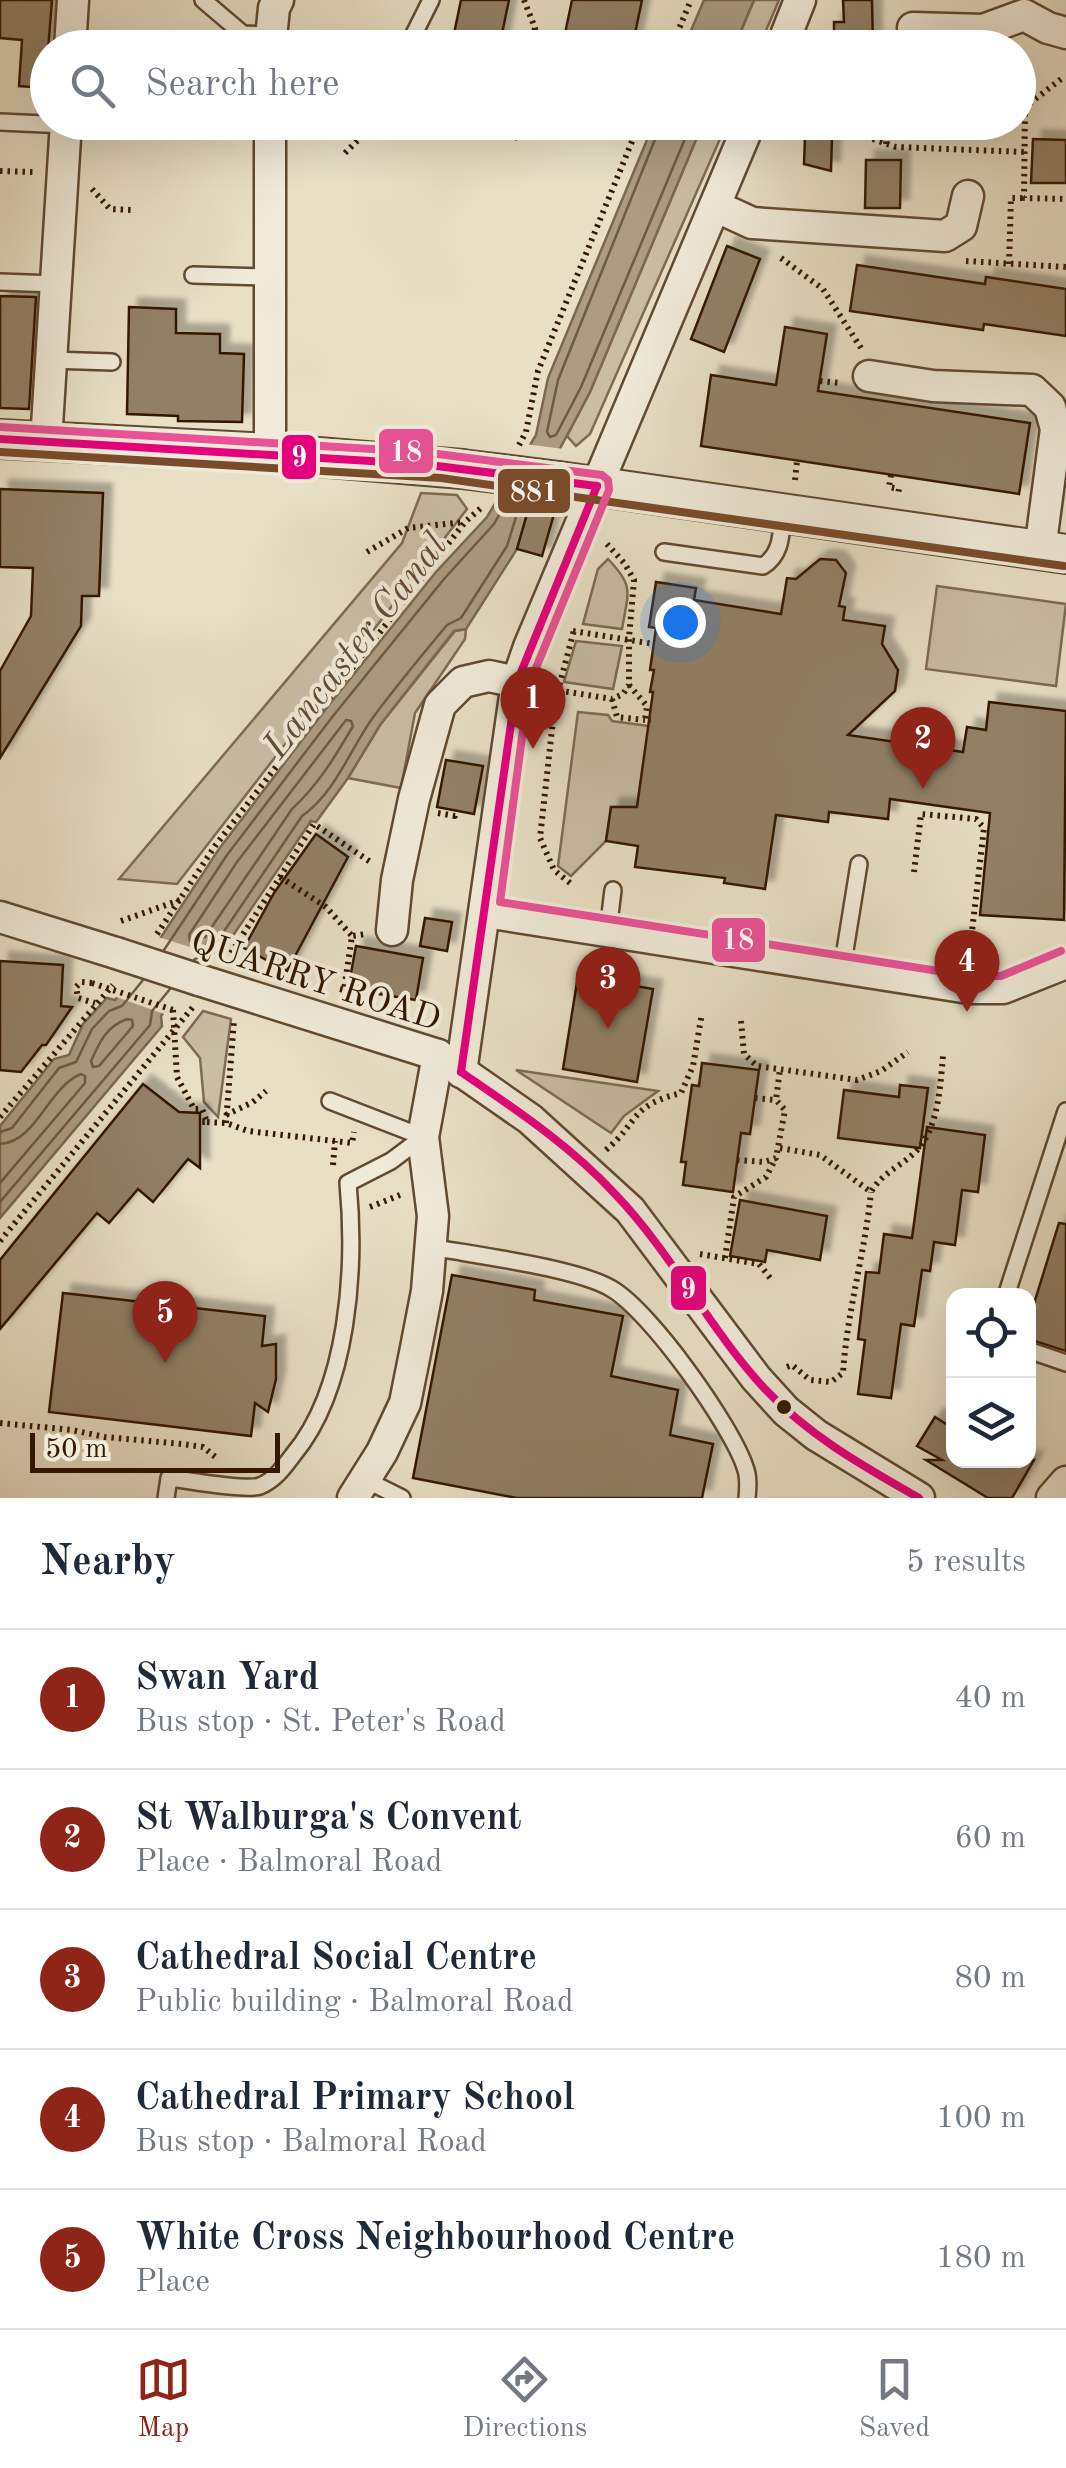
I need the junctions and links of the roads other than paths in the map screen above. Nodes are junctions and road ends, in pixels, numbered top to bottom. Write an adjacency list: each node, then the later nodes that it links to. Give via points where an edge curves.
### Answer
1 (73, 0): 8 (street)
2 (203, 0): 9 (lane)
3 (278, 0): 10 (street)
4 (430, 0): 11 (lane)
5 (800, 0): 12 (street)
6 (1024, 7): 7 (street, via 983,30); 13 (street, via 1048,28)
7 (913, 28)
8 (71, 30)
9 (238, 30)
10 (272, 30)
11 (416, 30)
12 (788, 30)
13 (1066, 33)
14 (0, 122): 15 (lane)
15 (30, 123)
16 (65, 140): 24 (street)
17 (270, 140): 22 (street)
18 (742, 140): 20 (street)
19 (968, 196): 20 (street, via 961,226 944,236 752,222)
20 (715, 206): 31 (street)
21 (193, 275): 22 (lane)
22 (268, 277): 30 (street)
23 (0, 282): 24 (lane)
24 (55, 284): 25 (street)
25 (51, 360): 26 (lane); 29 (street)
26 (112, 362)
27 (869, 376): 34 (street, via 1032,390 1050,407 1056,429)
28 (0, 439): 29 (street)
29 (46, 442): 30 (street)
30 (270, 453): 31 (street, bridge)
31 (597, 486): 32 (street); 35 (street)
32 (782, 513): 33 (lane, via 780,546 763,566); 34 (street)
33 (664, 552)
34 (1053, 552)
35 (517, 682): 38 (street); 40 (street, via 489,676 463,682 440,705 414,799)
36 (859, 864): 43 (lane)
37 (612, 890): 41 (lane)
38 (486, 912): 41 (street); 44 (street)
39 (0, 917): 44 (street, QUARRY ROAD, bridge)
40 (392, 930)
41 (608, 931): 43 (street)
42 (1066, 963): 43 (street, via 1003,988)
43 (842, 969)
44 (449, 1064): 47 (street); 57 (street, QUARRY ROAD, via 530,1119 630,1210 786,1411)
45 (330, 1101): 47 (lane)
46 (1066, 1111): 49 (lane)
47 (423, 1137): 48 (street); 54 (lane, via 348,1183 352,1256 342,1329 326,1402 300,1447 257,1488 169,1478)
48 (431, 1247): 53 (street, via 404,1403); 56 (lane, via 568,1274 611,1288 642,1312 740,1453)
49 (1009, 1288)
50 (1036, 1353): 51 (lane)
51 (1066, 1362)
52 (1066, 1482): 58 (street)
53 (358, 1489): 55 (lane)
54 (166, 1498)
55 (402, 1498)
56 (747, 1498)
57 (919, 1498)
58 (1052, 1498)

